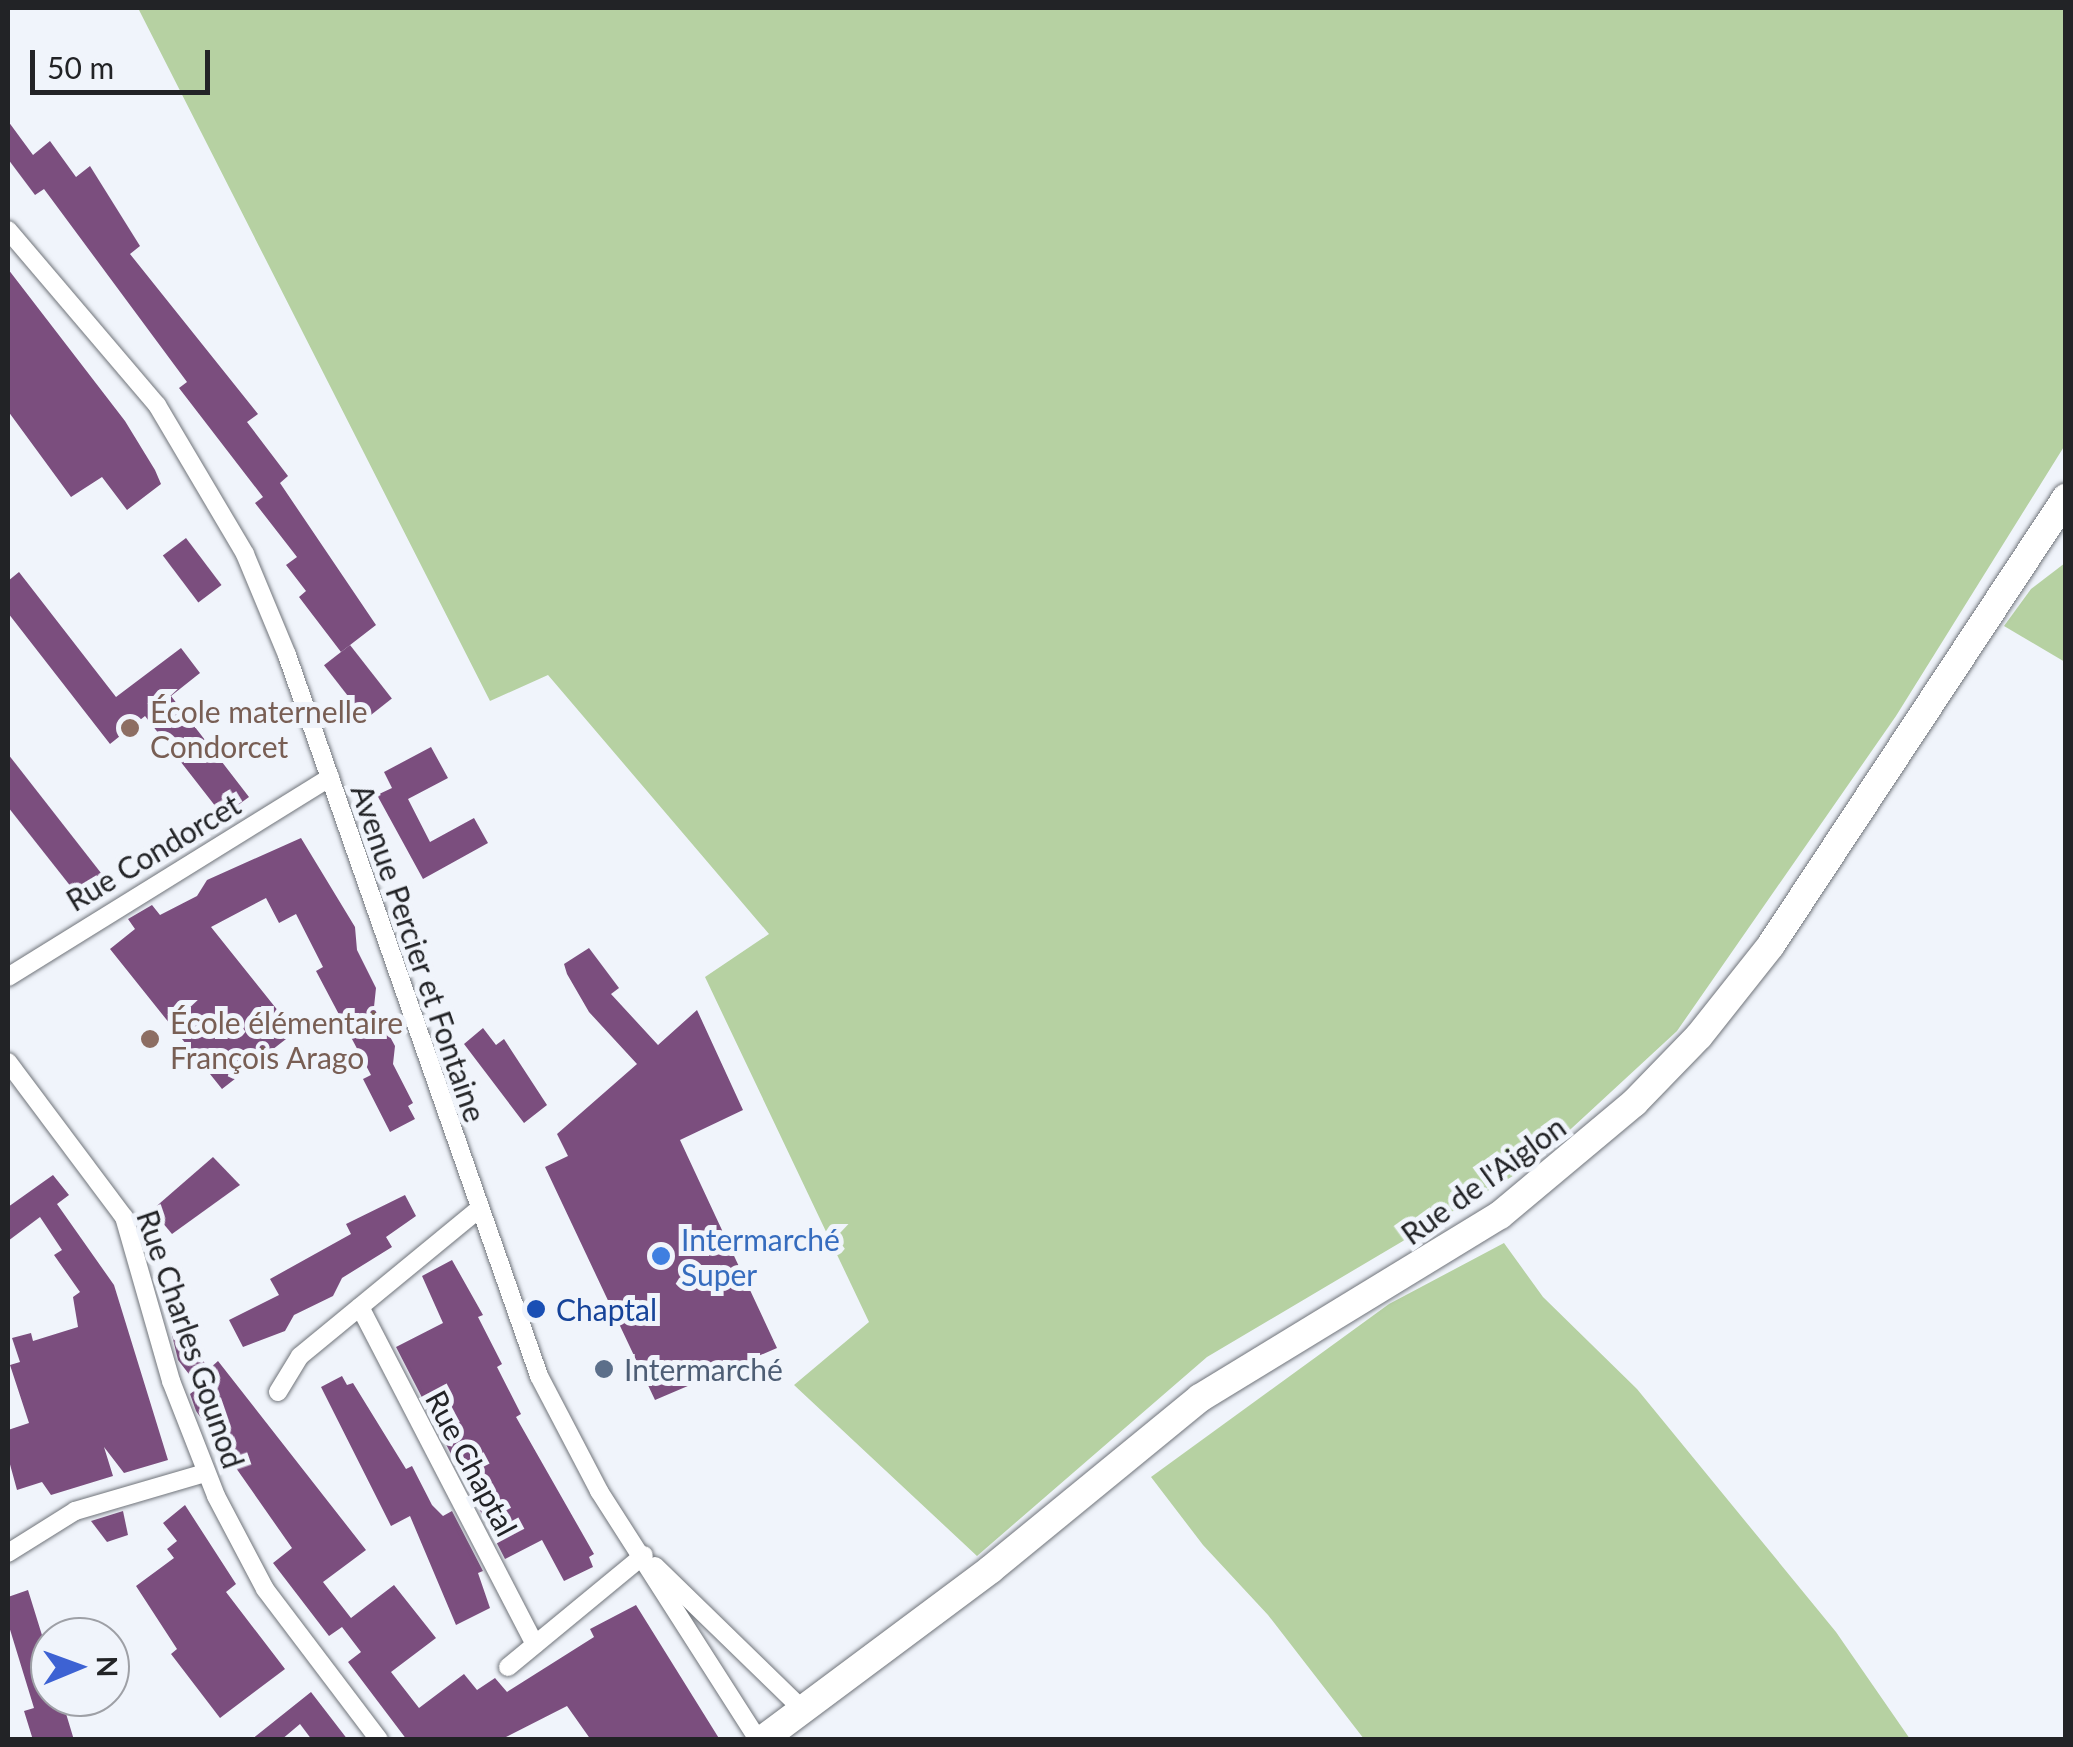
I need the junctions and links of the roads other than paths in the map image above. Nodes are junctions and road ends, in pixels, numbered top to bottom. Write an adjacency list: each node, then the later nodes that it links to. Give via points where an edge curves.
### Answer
1 (10, 234): 3 (street, Avenue Percier et Fontaine, via 113,348 213,492 269,607)
2 (2066, 498): 14 (main road, Rue de l'Aiglon, via 1771,945 1634,1103 1500,1215 1200,1398 981,1578)
3 (330, 777): 4 (street, Rue Condorcet); 6 (street, Avenue Percier et Fontaine)
4 (8, 977)
5 (8, 1062): 9 (street, Rue Charles Gounod, via 130,1228 167,1369)
6 (478, 1210): 7 (street); 11 (street, Avenue Percier et Fontaine, via 548,1397)
7 (360, 1307): 8 (street, via 300,1356); 12 (street, Rue Chaptal)
8 (278, 1392)
9 (205, 1473): 10 (street, via 75,1511); 15 (street, Rue Charles Gounod, via 265,1589)
10 (8, 1552)
11 (644, 1556): 12 (street); 14 (street, Avenue Percier et Fontaine); 16 (street, Avenue Percier et Fontaine)
12 (535, 1644): 13 (street)
13 (508, 1667)
14 (803, 1710): 16 (main road, Rue de l'Aiglon)
15 (379, 1740)
16 (760, 1740)

